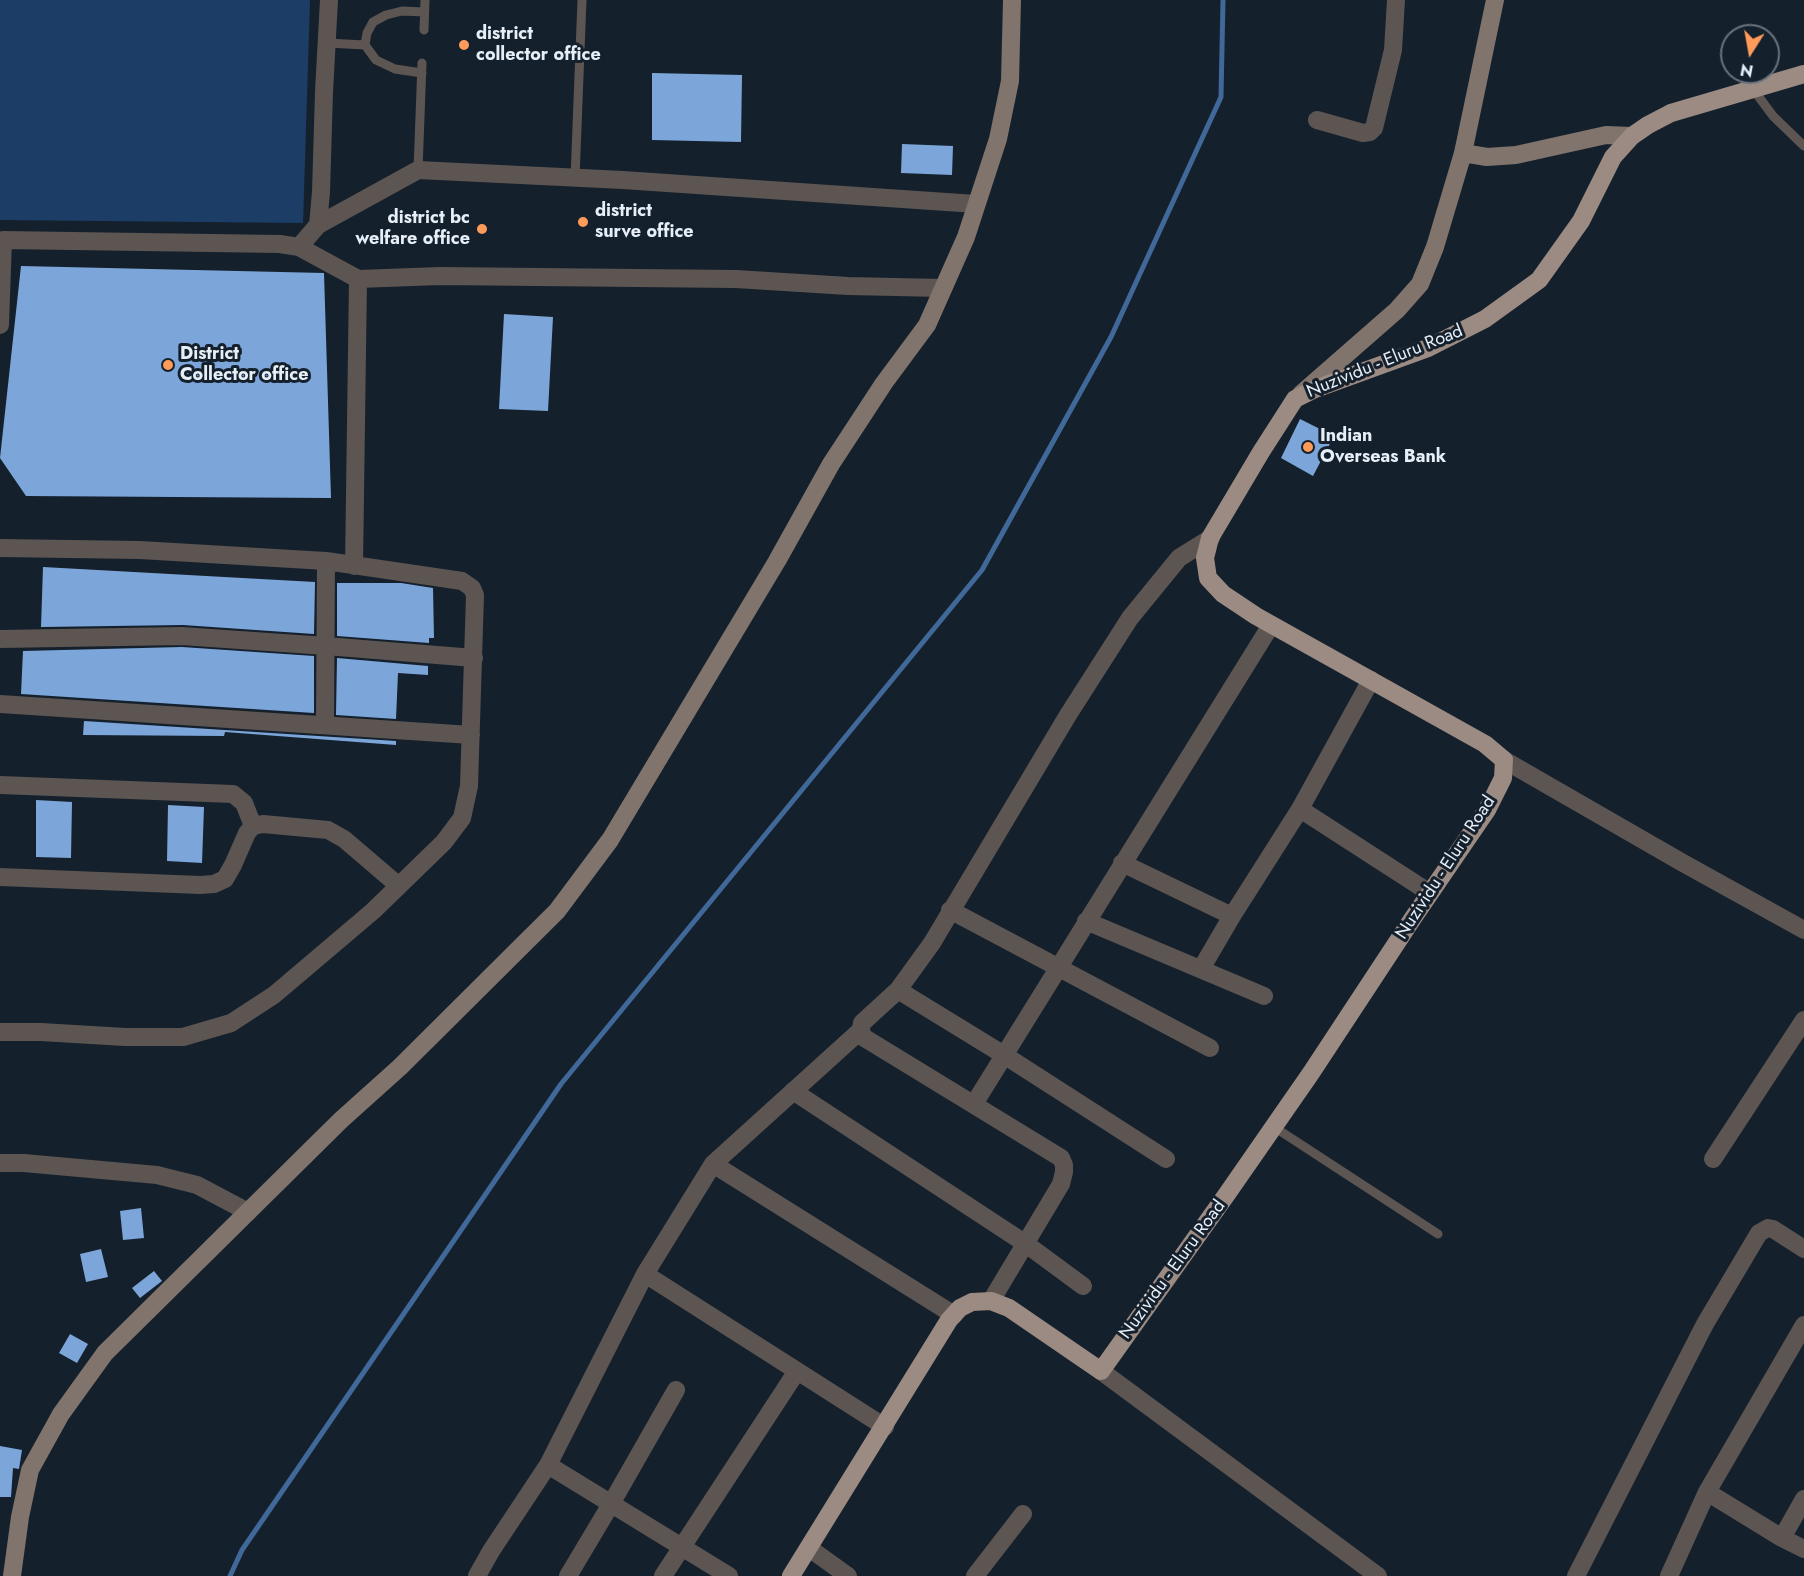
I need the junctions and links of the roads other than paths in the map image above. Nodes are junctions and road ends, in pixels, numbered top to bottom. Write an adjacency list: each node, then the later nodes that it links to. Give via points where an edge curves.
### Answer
1 (328, 0): 9 (street)
2 (424, 0): 7 (lane)
3 (582, 0): 18 (lane)
4 (1012, 0): 19 (street, via 1010,81 998,139)
5 (1396, 0): 13 (street, via 1393,50 1374,128 1363,133)
6 (1495, 0): 16 (street)
7 (424, 12): 8 (lane); 10 (lane, via 402,11 373,22)
8 (424, 30)
9 (327, 43): 10 (lane); 20 (street)
10 (366, 45): 17 (lane, via 376,60 395,69 422,68)
11 (1804, 74): 12 (main road, Nuzividu - Eluru Road)
12 (1753, 89): 14 (main road, Nuzividu - Eluru Road, via 1671,113); 15 (lane, via 1773,116)
13 (1317, 120)
14 (1632, 136): 16 (street, via 1605,135 1516,155 1487,157); 26 (main road, Nuzividu - Eluru Road, via 1613,158 1581,221 1539,280 1485,319 1428,348)
15 (1804, 146)
16 (1463, 153): 26 (street, via 1420,284 1397,310)
17 (418, 170): 18 (street); 20 (street)
18 (575, 178): 19 (street)
19 (976, 204): 24 (street)
20 (318, 225): 22 (street)
21 (1, 240): 22 (street); 25 (street)
22 (299, 247): 23 (street)
23 (358, 279): 24 (street, via 736,279); 30 (street)
24 (943, 288): 67 (street, via 927,325 831,464 610,840 556,911)
25 (0, 325)
26 (1295, 399): 27 (main road, Nuzividu - Eluru Road)
27 (1211, 538): 31 (main road, Nuzividu - Eluru Road, via 1205,558 1208,578 1223,594); 47 (street, via 1179,558 1130,618)
28 (0, 548): 29 (street, via 140,550)
29 (326, 561): 30 (street); 33 (street)
30 (354, 566): 34 (street, via 462,581 472,588)
31 (1271, 625): 35 (main road, Nuzividu - Eluru Road); 43 (street)
32 (0, 639): 33 (street, via 182,636)
33 (326, 646): 34 (street); 37 (street)
34 (474, 658): 38 (street)
35 (1371, 680): 39 (main road, Nuzividu - Eluru Road, via 1485,744); 41 (street)
36 (0, 704): 37 (street)
37 (325, 725): 38 (street)
38 (471, 735): 45 (street, via 469,786 462,818 444,842)
39 (1504, 760): 46 (main road, Nuzividu - Eluru Road, via 1503,778 1487,810); 50 (street)
40 (0, 784): 42 (street, via 233,794 244,803)
41 (1300, 809): 46 (street); 48 (street)
42 (253, 826): 44 (street, via 225,879 214,884); 45 (street, via 328,831 344,839)
43 (1122, 863): 48 (street); 49 (street)
44 (0, 877)
45 (399, 886): 57 (street, via 274,994 231,1023 183,1037)
46 (1430, 893): 62 (main road, Nuzividu - Eluru Road)
47 (950, 910): 51 (street); 53 (street)
48 (1232, 916): 52 (street)
49 (1086, 921): 51 (street); 52 (street)
50 (1804, 930)
51 (1058, 967): 58 (street); 59 (street)
52 (1201, 969): 54 (street)
53 (898, 990): 56 (street, via 862,1023); 59 (street)
54 (1264, 996)
55 (1804, 1020): 64 (street)
56 (861, 1030): 60 (street); 61 (street, via 863,1037)
57 (0, 1032)
58 (1210, 1048)
59 (1004, 1055): 61 (street); 63 (street)
60 (793, 1091): 66 (street); 69 (street)
61 (974, 1104): 69 (street, via 1061,1158 1064,1165 1061,1184)
62 (1274, 1127): 68 (lane); 77 (main road, Nuzividu - Eluru Road)
63 (1166, 1159)
64 (1713, 1159)
65 (0, 1163): 67 (street, via 158,1175 197,1185)
66 (713, 1164): 71 (street); 74 (street)
67 (248, 1212): 90 (street, via 105,1353 61,1414 30,1470)
68 (1438, 1234)
69 (1026, 1244): 72 (street); 73 (street)
70 (1804, 1249): 98 (street, via 1773,1229 1760,1233 1705,1324)
71 (645, 1274): 76 (street); 80 (street)
72 (1083, 1286)
73 (991, 1301): 74 (main road, via 972,1302); 77 (main road, via 1009,1308)
74 (954, 1316): 79 (main road)
75 (1804, 1325): 81 (street)
76 (797, 1371): 79 (street); 86 (street)
77 (1101, 1371): 89 (street)
78 (676, 1390): 83 (street)
79 (885, 1427): 87 (main road)
80 (548, 1465): 83 (street); 91 (street)
81 (1707, 1492): 85 (street); 99 (street)
82 (1804, 1499): 85 (street)
83 (611, 1504): 86 (street); 92 (street)
84 (1023, 1514): 97 (street)
85 (1782, 1538): 88 (street)
86 (681, 1547): 93 (street); 94 (street)
87 (809, 1548): 95 (main road); 96 (street)
88 (1804, 1549)
89 (1367, 1573)
90 (12, 1576)
91 (477, 1576)
92 (568, 1576)
93 (663, 1576)
94 (729, 1576)
95 (791, 1576)
96 (848, 1576)
97 (975, 1576)
98 (1576, 1576)
99 (1669, 1576)

